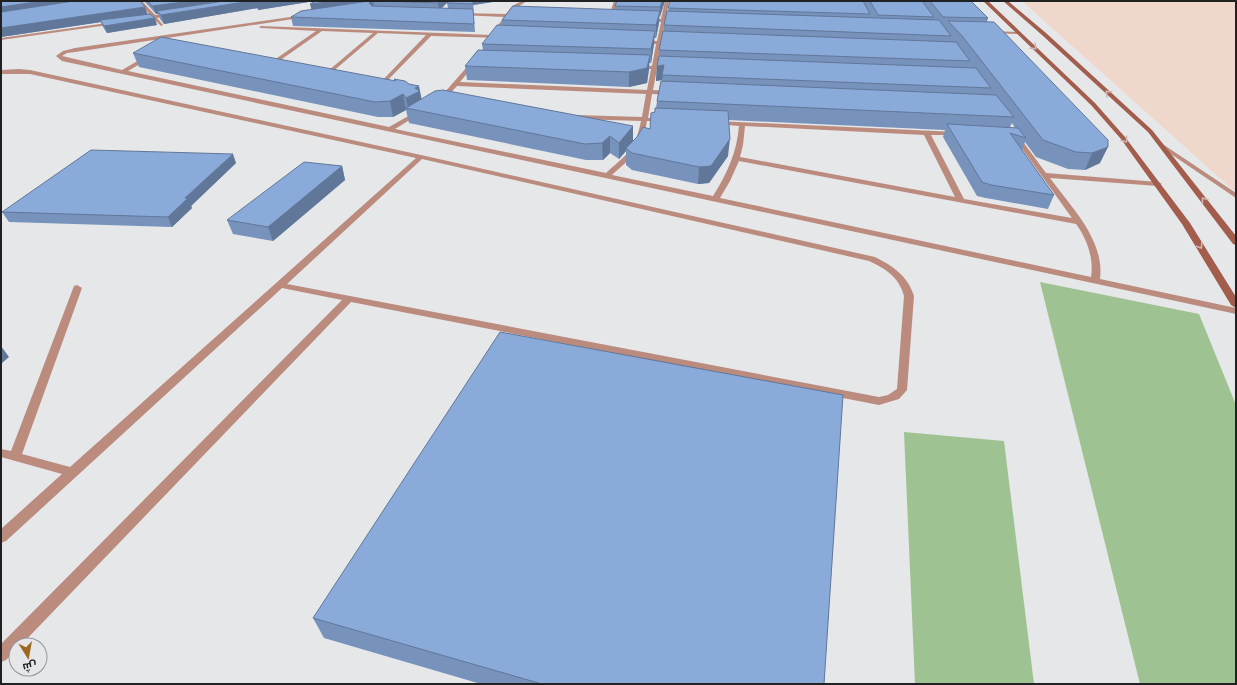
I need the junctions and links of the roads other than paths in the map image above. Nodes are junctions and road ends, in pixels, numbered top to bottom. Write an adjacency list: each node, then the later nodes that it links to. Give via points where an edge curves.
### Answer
1 (140, 1): 13 (street)
2 (525, 1): 11 (street, via 516,5)
3 (616, 1): 15 (street)
4 (985, 1): 27 (street)
5 (1005, 1): 30 (street)
6 (667, 2): 7 (street); 19 (street)
7 (675, 3)
8 (176, 13): 13 (street)
9 (456, 14): 11 (street)
10 (311, 15): 23 (street)
11 (508, 15): 12 (street); 31 (street)
12 (524, 16)
13 (154, 17): 17 (street); 22 (street)
14 (602, 18): 15 (street)
15 (610, 19): 16 (street)
16 (618, 19)
17 (131, 20)
18 (640, 20): 19 (street)
19 (663, 20): 21 (street); 37 (street)
20 (123, 21): 33 (street)
21 (687, 21)
22 (161, 25)
23 (235, 26): 24 (street); 34 (street)
24 (320, 30): 26 (street); 45 (street)
25 (982, 31): 27 (street)
26 (377, 32): 28 (street); 53 (street)
27 (1022, 33): 79 (street, one-way to 79, via 1103,115)
28 (430, 34): 31 (street); 57 (street)
29 (1032, 34): 30 (street)
30 (1044, 34): 74 (street, one-way to 30, via 1136,118)
31 (492, 36): 32 (street); 35 (street)
32 (508, 37)
33 (1, 39)
34 (135, 41): 39 (street); 51 (street, via 75,50 60,56 62,59)
35 (488, 42)
36 (635, 42): 37 (street)
37 (659, 43): 38 (street); 47 (street)
38 (682, 44)
39 (158, 45)
40 (154, 54): 51 (street)
41 (479, 54): 42 (street)
42 (474, 60): 43 (street); 55 (street)
43 (482, 60)
44 (262, 65): 45 (street)
45 (269, 66): 48 (street)
46 (631, 66): 47 (street)
47 (654, 67): 49 (street); 59 (street)
48 (277, 68)
49 (678, 68)
50 (1, 72): 75 (street, via 30,72)
51 (123, 72): 70 (street)
52 (316, 75): 53 (street)
53 (324, 77): 54 (street)
54 (331, 78)
55 (456, 84): 59 (street); 61 (street)
56 (373, 86): 57 (street)
57 (380, 87): 58 (street)
58 (386, 89)
59 (650, 92): 60 (street); 66 (street)
60 (681, 93)
61 (443, 99): 62 (street); 63 (street)
62 (436, 100)
63 (450, 101)
64 (423, 110): 70 (street)
65 (567, 117): 66 (street)
66 (644, 119): 67 (street); 78 (street, via 638,144 628,158)
67 (674, 121)
68 (712, 123): 69 (street)
69 (742, 124): 71 (street); 76 (street, via 741,147)
70 (390, 129): 78 (street)
71 (927, 133): 72 (street); 82 (street)
72 (964, 134)
73 (1012, 135): 77 (street)
74 (1161, 145): 80 (street); 84 (street, one-way to 74)
75 (421, 157): 86 (street); 88 (street, via 858,256 884,265 902,280 907,288 902,390 893,398 879,401)
76 (737, 159): 81 (street); 82 (street)
77 (1044, 175): 79 (street); 83 (street)
78 (608, 176): 81 (street)
79 (1158, 184): 89 (street, one-way to 89, via 1186,223)
80 (1236, 196)
81 (715, 199): 85 (street)
82 (961, 200): 83 (street)
83 (1078, 222): 85 (street, via 1092,245 1095,256 1097,268)
84 (1236, 242)
85 (1094, 281): 90 (street)
86 (279, 286): 88 (street); 93 (street)
87 (77, 288): 92 (street)
88 (348, 299): 95 (street)
89 (1236, 305)
90 (1236, 311)
91 (1, 453): 92 (street)
92 (15, 457): 93 (street)
93 (72, 472): 94 (street)
94 (1, 536)
95 (1, 655)

